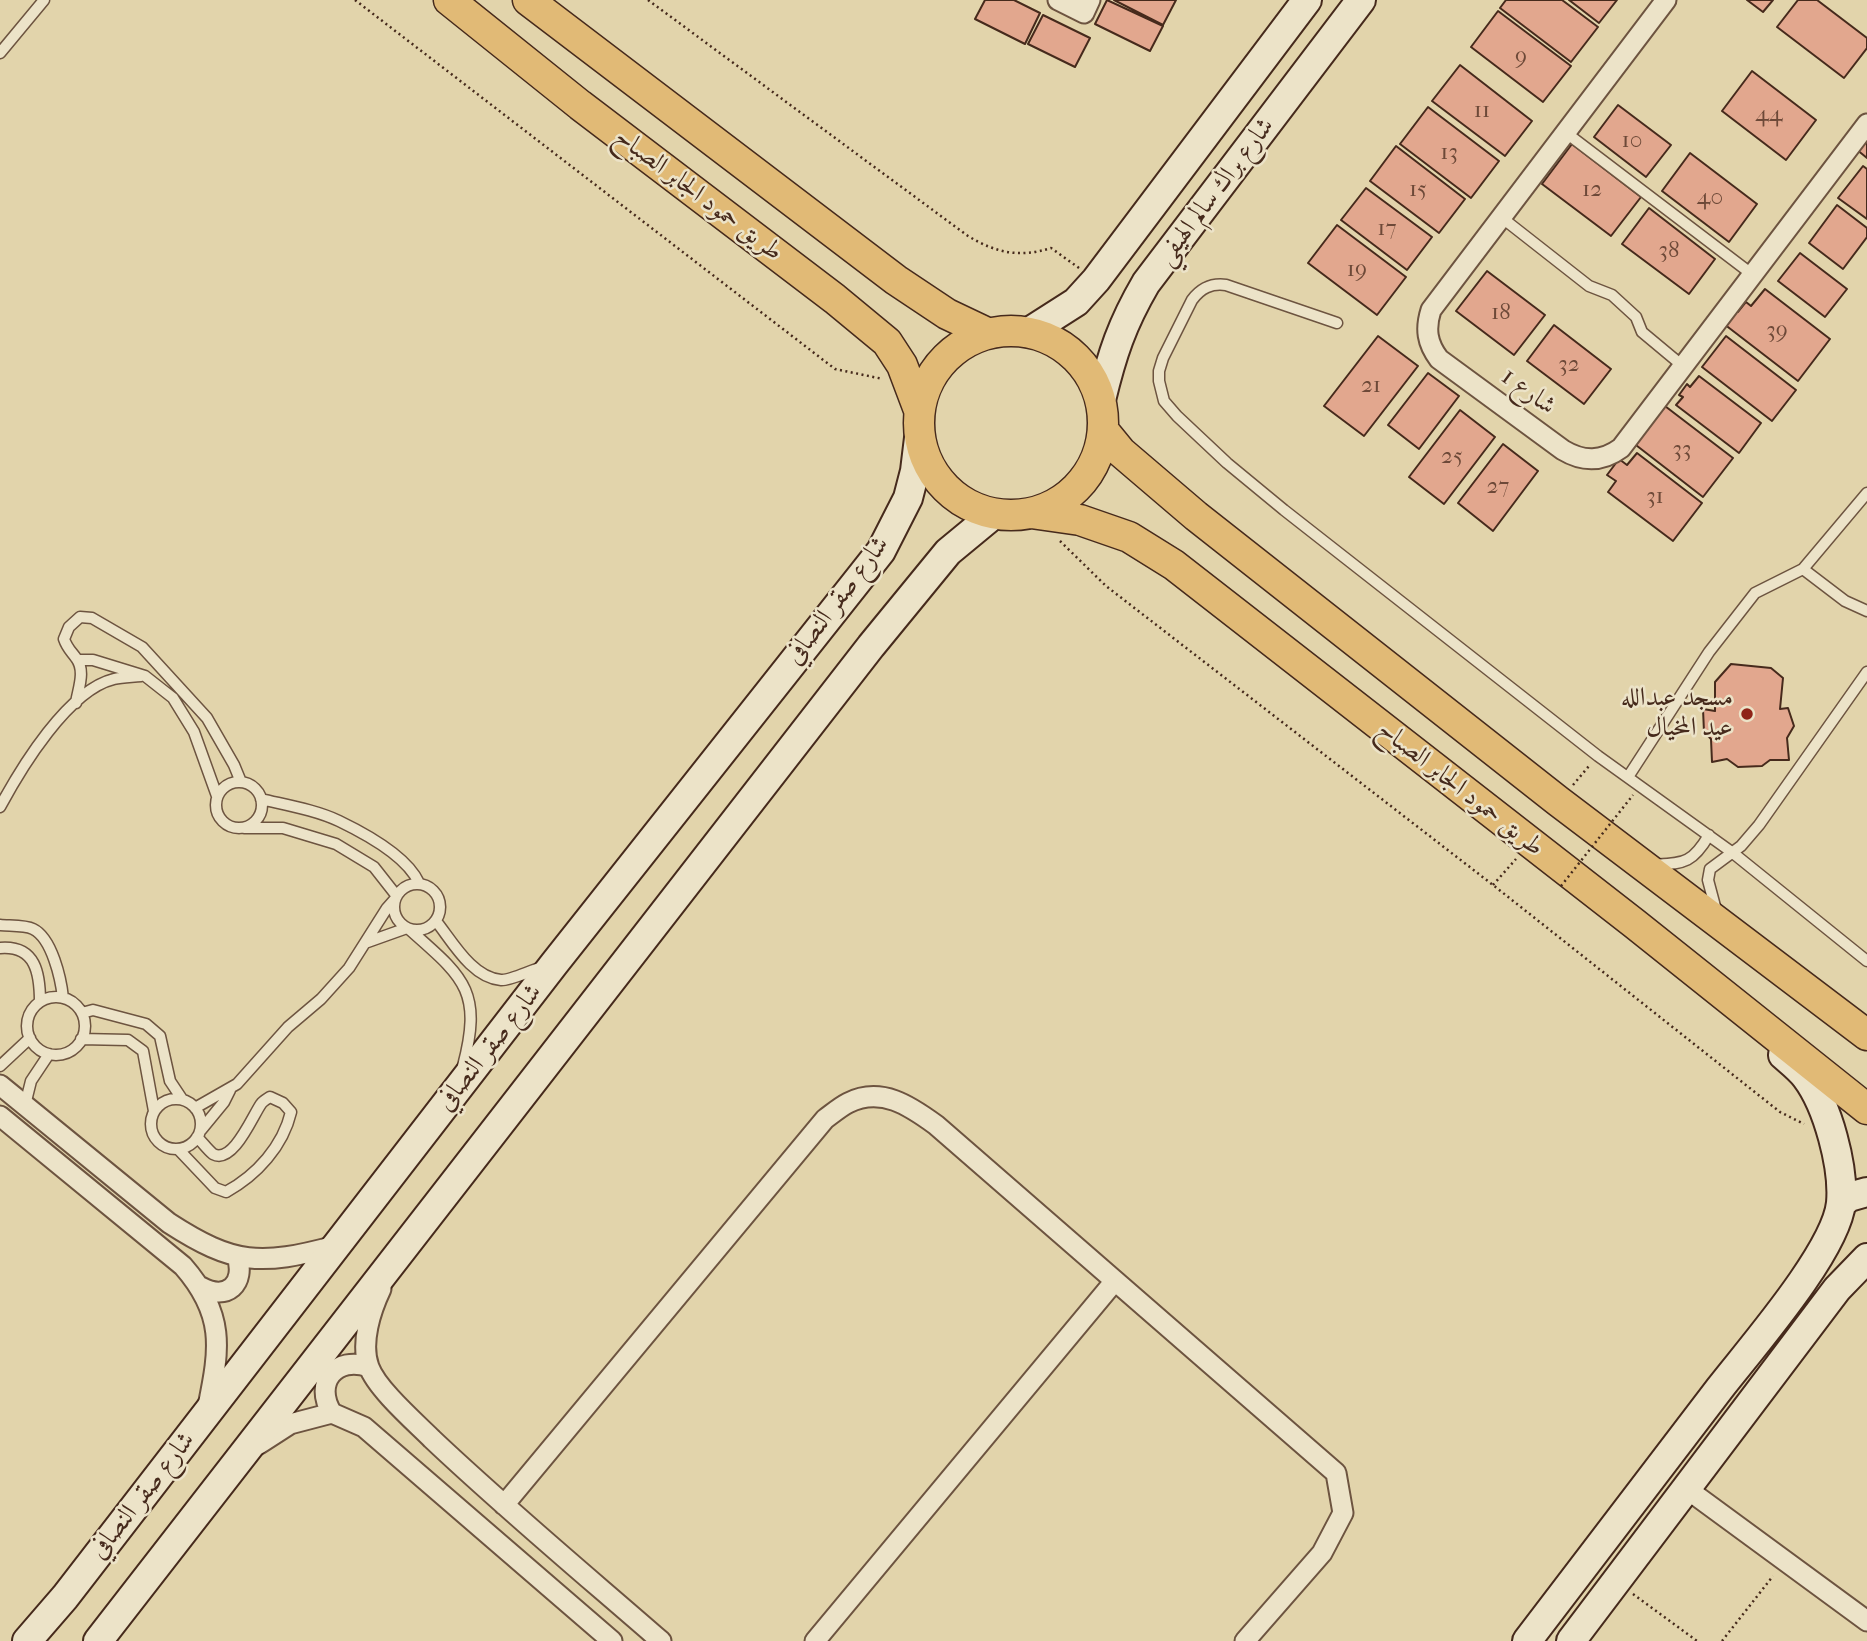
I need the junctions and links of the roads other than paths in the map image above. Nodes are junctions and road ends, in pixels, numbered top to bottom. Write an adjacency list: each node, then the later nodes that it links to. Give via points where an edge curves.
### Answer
1 (44, 0): 9 (lane)
2 (449, 0): 21 (main road, طريق حمود الجابر الصباح, via 887,342 902,365)
3 (528, 0): 18 (main road, طريق حمود الجابر الصباح, via 896,280 947,314)
4 (1058, 0): 5 (street, via 1084,13)
5 (1090, 0)
6 (1307, 0): 10 (main road, شارع براك سالم الهيفي)
7 (1362, 0): 13 (main road, شارع براك سالم الهيفي)
8 (1665, 0): 12 (street, شارع 1)
9 (0, 53)
10 (1219, 116): 13 (main road, via 1223,134); 17 (main road, شارع براك سالم الهيفي, via 1096,280 1076,302)
11 (1867, 124): 15 (street, شارع 1)
12 (1565, 132): 14 (street, شارع 1); 15 (lane)
13 (1248, 149): 20 (main road, شارع براك سالم الهيفي, via 1140,294 1118,335)
14 (1501, 217): 19 (lane, via 1589,286 1612,295 1636,317 1642,332); 19 (street, شارع 1, via 1427,320 1432,351 1447,366 1563,450 1592,460 1621,448)
15 (1753, 275): 19 (street, شارع 1)
16 (1337, 323): 32 (lane, via 1226,285 1210,285 1192,300 1163,358 1158,381 1164,401 1283,510)
17 (1029, 332): 18 (main road); 20 (main road, via 1061,344 1086,368)
18 (987, 333): 21 (main road, via 962,344 942,362)
19 (1684, 367)
20 (1101, 400): 22 (main road)
21 (916, 411): 25 (main road, via 928,465 944,488 967,505); 51 (main road, شارع صقر النصافي, via 915,471 908,498 881,551)
22 (1103, 430): 24 (main road, via 1097,458 1081,483 1059,502); 40 (main road, طريق حمود الجابر الصباح, via 1121,452 1196,516)
23 (1867, 493): 26 (lane)
24 (1031, 513): 25 (main road); 44 (main road, طريق حمود الجابر الصباح, via 1080,520 1129,537 1174,565)
25 (994, 514): 74 (main road, شارع صقر النصافي, via 948,552 871,646)
26 (1802, 569): 27 (lane, via 1845,601); 32 (lane, via 1755,593 1709,652)
27 (1867, 611)
28 (79, 660): 30 (lane); 31 (lane); 33 (lane, via 64,639 80,617 92,618 142,647 206,718)
29 (1867, 672): 39 (lane, via 1759,825)
30 (145, 676): 31 (lane, via 113,679); 34 (lane, via 173,698 194,732)
31 (76, 703): 36 (lane, via 39,743)
32 (1628, 777): 38 (lane)
33 (241, 782): 34 (lane, via 227,785); 35 (lane, via 254,788)
34 (217, 796): 37 (lane, via 216,811 223,823)
35 (261, 799): 37 (lane, via 256,821); 41 (lane, via 338,820 390,851 414,871)
36 (0, 807)
37 (244, 828): 42 (lane, via 283,828 336,844 374,867)
38 (1709, 835): 39 (lane); 40 (lane, via 1694,858)
39 (1733, 853): 45 (lane, via 1710,869 1708,880); 50 (lane)
40 (1642, 865): 45 (main road, طريق حمود الجابر الصباح)
41 (419, 884): 42 (lane, via 405,887); 43 (lane, via 437,895 440,910)
42 (396, 897): 47 (lane, via 396,918); 48 (lane)
43 (436, 920): 47 (lane, via 421,930); 51 (lane, via 486,976 503,981)
44 (1634, 924): 66 (main road, طريق حمود الجابر الصباح); 72 (main road, via 1704,996 1806,1076 1835,1140)
45 (1720, 924): 55 (main road, طريق حمود الجابر الصباح)
46 (0, 925): 52 (lane, via 32,928 42,937 60,971)
47 (408, 929): 48 (lane); 60 (lane, via 460,978 467,994 471,1013)
48 (365, 943): 62 (lane, via 321,999 288,1027)
49 (0, 948): 53 (lane, via 30,958 40,975)
50 (1867, 961)
51 (554, 964): 60 (main road, شارع صقر النصافي)
52 (63, 998): 53 (lane); 54 (lane)
53 (40, 1002): 56 (lane, via 29,1014)
54 (82, 1013): 57 (lane, via 85,1029); 63 (lane, via 93,1010 146,1024 160,1036 170,1081)
55 (1867, 1035)
56 (30, 1038): 58 (lane); 59 (lane)
57 (81, 1038): 58 (lane, via 65,1053); 67 (lane, via 128,1040 144,1051)
58 (49, 1054): 64 (lane, via 31,1081)
59 (0, 1066)
60 (462, 1084): 73 (main road, شارع صقر النصافي)
61 (0, 1085): 64 (street)
62 (230, 1090): 65 (lane); 69 (lane)
63 (182, 1099): 65 (lane); 67 (lane, via 166,1101)
64 (24, 1105): 75 (street, via 169,1223 198,1242)
65 (195, 1108): 69 (lane)
66 (1867, 1109)
67 (154, 1111): 70 (lane, via 150,1126 156,1140)
68 (0, 1116): 78 (street, via 183,1266)
69 (199, 1134): 70 (lane); 70 (lane, via 214,1154 221,1156 252,1123 262,1102 270,1097 291,1112 287,1129 262,1164 226,1192 215,1188)
70 (178, 1149)
71 (1867, 1192): 72 (main road)
72 (1841, 1204): 94 (main road, via 1821,1254)
73 (335, 1246): 75 (street, via 266,1260); 81 (main road, شارع صقر النصافي)
74 (397, 1255): 79 (street, via 371,1309); 82 (main road, شارع صقر النصافي)
75 (237, 1256): 78 (street, via 241,1267 232,1287 211,1293)
76 (1867, 1258): 83 (main road, via 1837,1289)
77 (1114, 1282): 84 (street, via 916,1110 895,1098 869,1096 848,1102 825,1119); 92 (street); 93 (street, via 1336,1473 1343,1513 1322,1553)
78 (201, 1287): 81 (street, via 218,1336)
79 (369, 1367): 80 (street, via 349,1363 331,1374 324,1394); 84 (street, via 406,1414)
80 (332, 1413): 82 (street, via 290,1424); 90 (street, via 364,1427 387,1445)
81 (206, 1415): 85 (main road, شارع صقر النصافي)
82 (246, 1451): 89 (main road, شارع صقر النصافي)
83 (1687, 1489): 86 (street); 95 (main road)
84 (503, 1504): 91 (street)
85 (65, 1597): 87 (main road); 88 (main road, شارع صقر النصافي)
86 (1867, 1621)
87 (22, 1641)
88 (27, 1641)
89 (99, 1641)
90 (612, 1641)
91 (661, 1641)
92 (815, 1641)
93 (1245, 1641)
94 (1527, 1641)
95 (1571, 1641)

